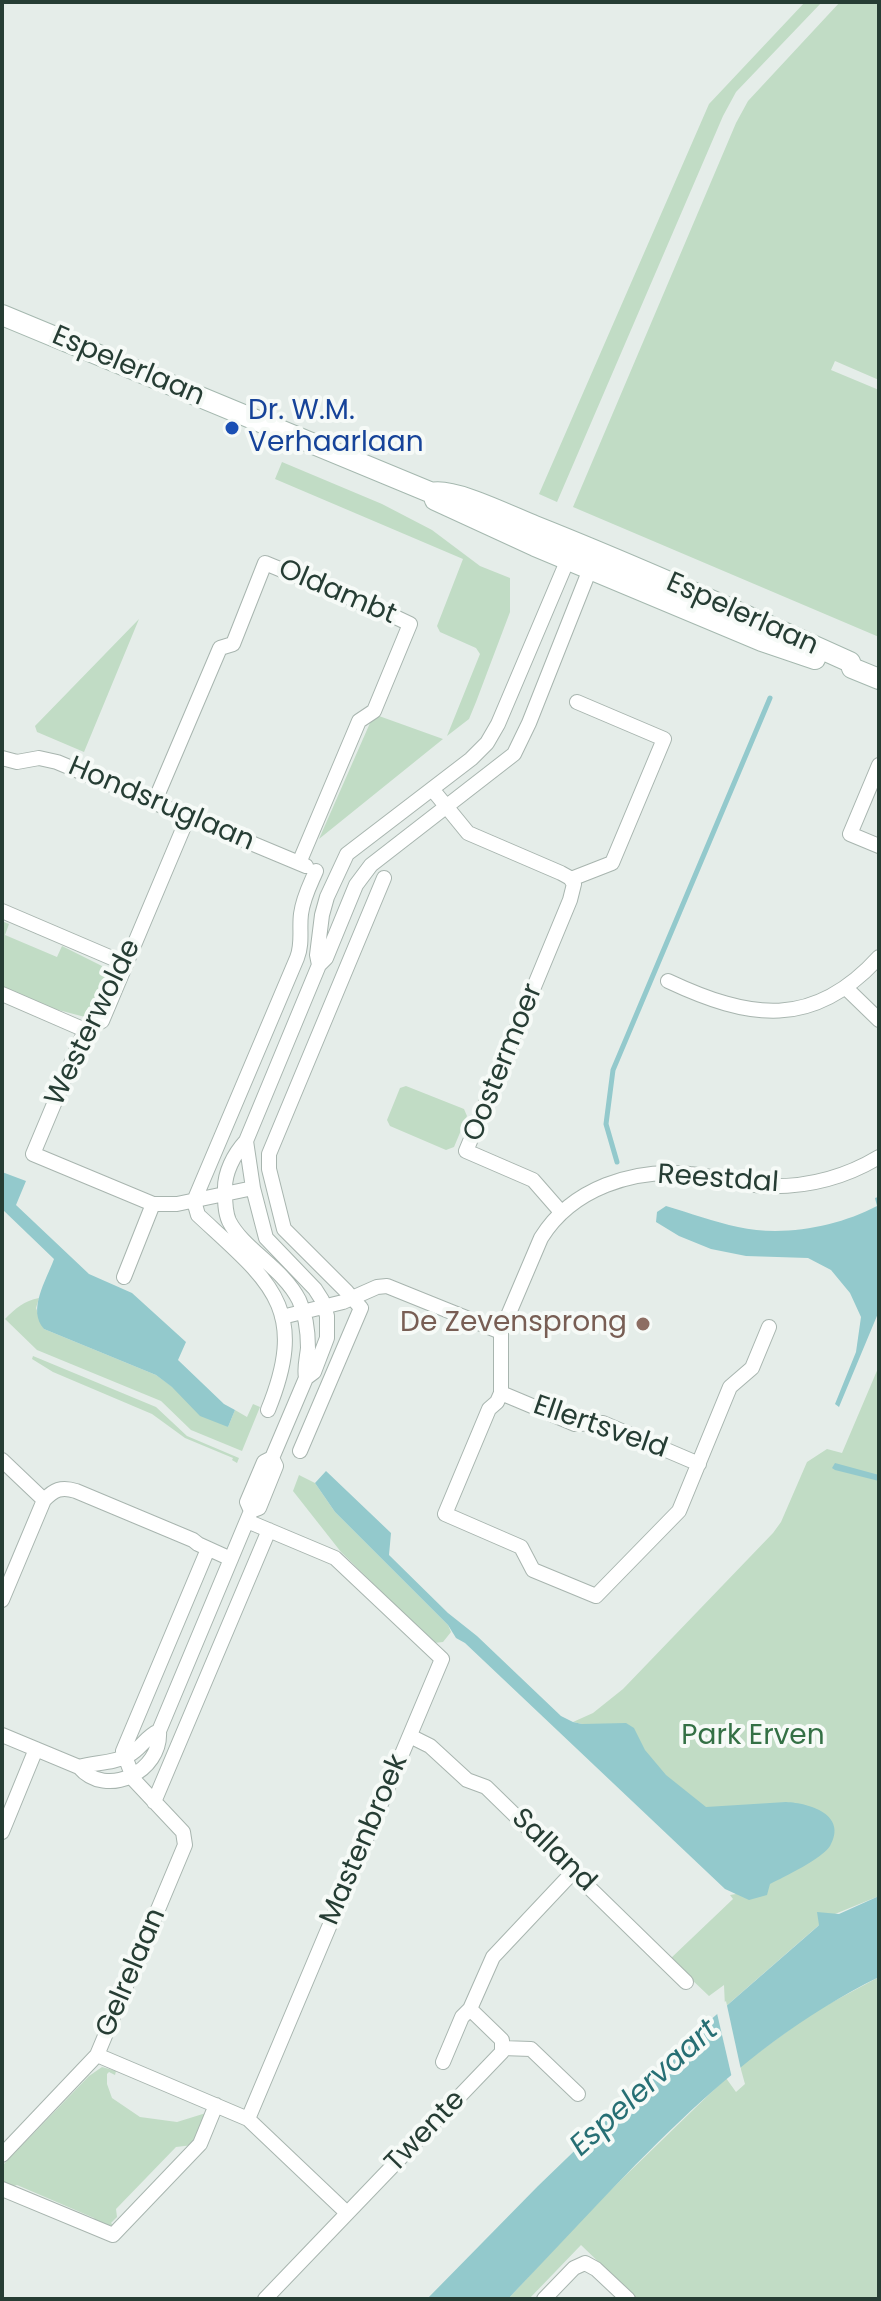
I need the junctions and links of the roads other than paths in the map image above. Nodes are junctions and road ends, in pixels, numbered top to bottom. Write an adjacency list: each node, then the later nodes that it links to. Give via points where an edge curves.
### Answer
1 (2, 315): 2 (main road, Espelerlaan)
2 (432, 493): 3 (main road, Espelerlaan, via 482,505); 4 (main road, Espelerlaan, via 450,508)
3 (585, 547): 4 (street); 5 (street); 6 (main road, Espelerlaan, via 850,662)
4 (568, 559): 5 (main road, Espelerlaan); 11 (street, via 491,737)
5 (590, 569): 6 (main road, Espelerlaan, via 762,641 846,671); 13 (street, via 517,750)
6 (852, 668): 7 (main road, Espelerlaan)
7 (879, 679)
8 (577, 702): 19 (street, via 664,739 612,863)
9 (2, 758): 12 (street, Hondsruglaan, via 48,759)
10 (879, 765): 15 (street, via 850,834)
11 (432, 789): 13 (street); 20 (street, via 351,850)
12 (154, 803): 14 (street, Hondsruglaan); 16 (street, Oldambt, via 220,648 233,644 265,563 410,624 374,711 359,721)
13 (446, 807): 19 (street, via 470,834); 21 (street, via 371,865)
14 (188, 817): 16 (street, Hondsruglaan); 25 (street, Westerwolde)
15 (879, 846)
16 (299, 863): 17 (street, Hondsruglaan)
17 (316, 871): 20 (street, Hondsruglaan); 36 (street, via 303,907 297,958)
18 (384, 878): 22 (street)
19 (571, 879): 38 (street, Oostermoer, via 570,900 466,1151 533,1180)
20 (335, 880): 21 (street, Hondsruglaan); 26 (street, via 320,923)
21 (356, 885): 22 (street, Hondsruglaan); 26 (street)
22 (377, 894): 40 (street, via 269,1154 284,1229)
23 (2, 911): 25 (street)
24 (879, 957): 28 (street)
25 (126, 964): 31 (street, Westerwolde, via 102,1021)
26 (319, 965): 32 (street)
27 (668, 981): 28 (street, via 729,1006 767,1011 811,1004)
28 (846, 988): 30 (street)
29 (2, 994): 31 (street)
30 (879, 1020)
31 (85, 1030): 37 (street, Westerwolde, via 33,1154)
32 (246, 1141): 34 (street); 35 (street, via 236,1151)
33 (879, 1157): 38 (street, Reestdal, via 835,1177 783,1186 670,1172 646,1175 600,1188)
34 (253, 1188): 35 (street, Westerwolde); 41 (street, via 266,1238)
35 (225, 1195): 36 (street, Westerwolde); 42 (street, via 235,1230 286,1281)
36 (194, 1201): 37 (street, Westerwolde); 43 (street, via 198,1215 267,1283)
37 (153, 1204): 39 (street)
38 (561, 1212): 45 (street, via 541,1238)
39 (124, 1277)
40 (353, 1298): 41 (street); 45 (street, via 390,1287); 49 (street, via 361,1308)
41 (325, 1306): 42 (street); 46 (street, via 327,1338 314,1372)
42 (303, 1311): 43 (street); 46 (street)
43 (282, 1317): 48 (street, via 285,1352)
44 (769, 1327): 51 (street, Ellertsveld, via 752,1368 730,1387)
45 (501, 1332): 47 (street, Ellertsveld)
46 (306, 1378): 53 (street, via 272,1458 276,1466 259,1508)
47 (501, 1393): 51 (street, Ellertsveld, via 575,1424 603,1423); 51 (street, Ellertsveld, via 489,1409 445,1514 521,1547 533,1570 596,1596 677,1514)
48 (268, 1410)
49 (306, 1447)
50 (2, 1460): 52 (street)
51 (699, 1464)
52 (38, 1495): 55 (street, via 68,1488); 57 (street)
53 (249, 1516): 54 (street, Mastenbroek); 56 (street)
54 (269, 1530): 60 (street, Mastenbroek, via 335,1558 442,1659); 65 (street)
55 (208, 1549): 56 (street); 62 (street, via 126,1742)
56 (231, 1559): 58 (street)
57 (2, 1600)
58 (159, 1731): 62 (street); 64 (street, via 150,1760)
59 (2, 1735): 61 (street)
60 (410, 1736): 67 (street, Salland, via 430,1746 467,1780 486,1787); 75 (street, Mastenbroek)
61 (36, 1749): 63 (street); 66 (street)
62 (125, 1757): 63 (street); 64 (street, Gelrelaan)
63 (79, 1767): 64 (street, via 101,1779)
64 (133, 1776): 65 (street, Gelrelaan)
65 (154, 1802): 71 (street, Gelrelaan, via 183,1832 185,1845)
66 (2, 1832)
67 (574, 1871): 68 (street, Salland); 69 (street, Twente, via 490,1961)
68 (686, 1982)
69 (470, 2009): 70 (street, via 502,2040); 72 (street, Twente)
70 (502, 2048): 73 (street, via 531,2049); 78 (street, Twente)
71 (97, 2055): 74 (street); 76 (street, Gelrelaan)
72 (443, 2062)
73 (578, 2094)
74 (216, 2105): 75 (street); 77 (street, via 200,2144 113,2235)
75 (248, 2119): 78 (street)
76 (2, 2155)
77 (2, 2189)
78 (347, 2213): 79 (street, Twente)
79 (265, 2299)
80 (544, 2299): 81 (street, via 585,2263)
81 (628, 2299)

